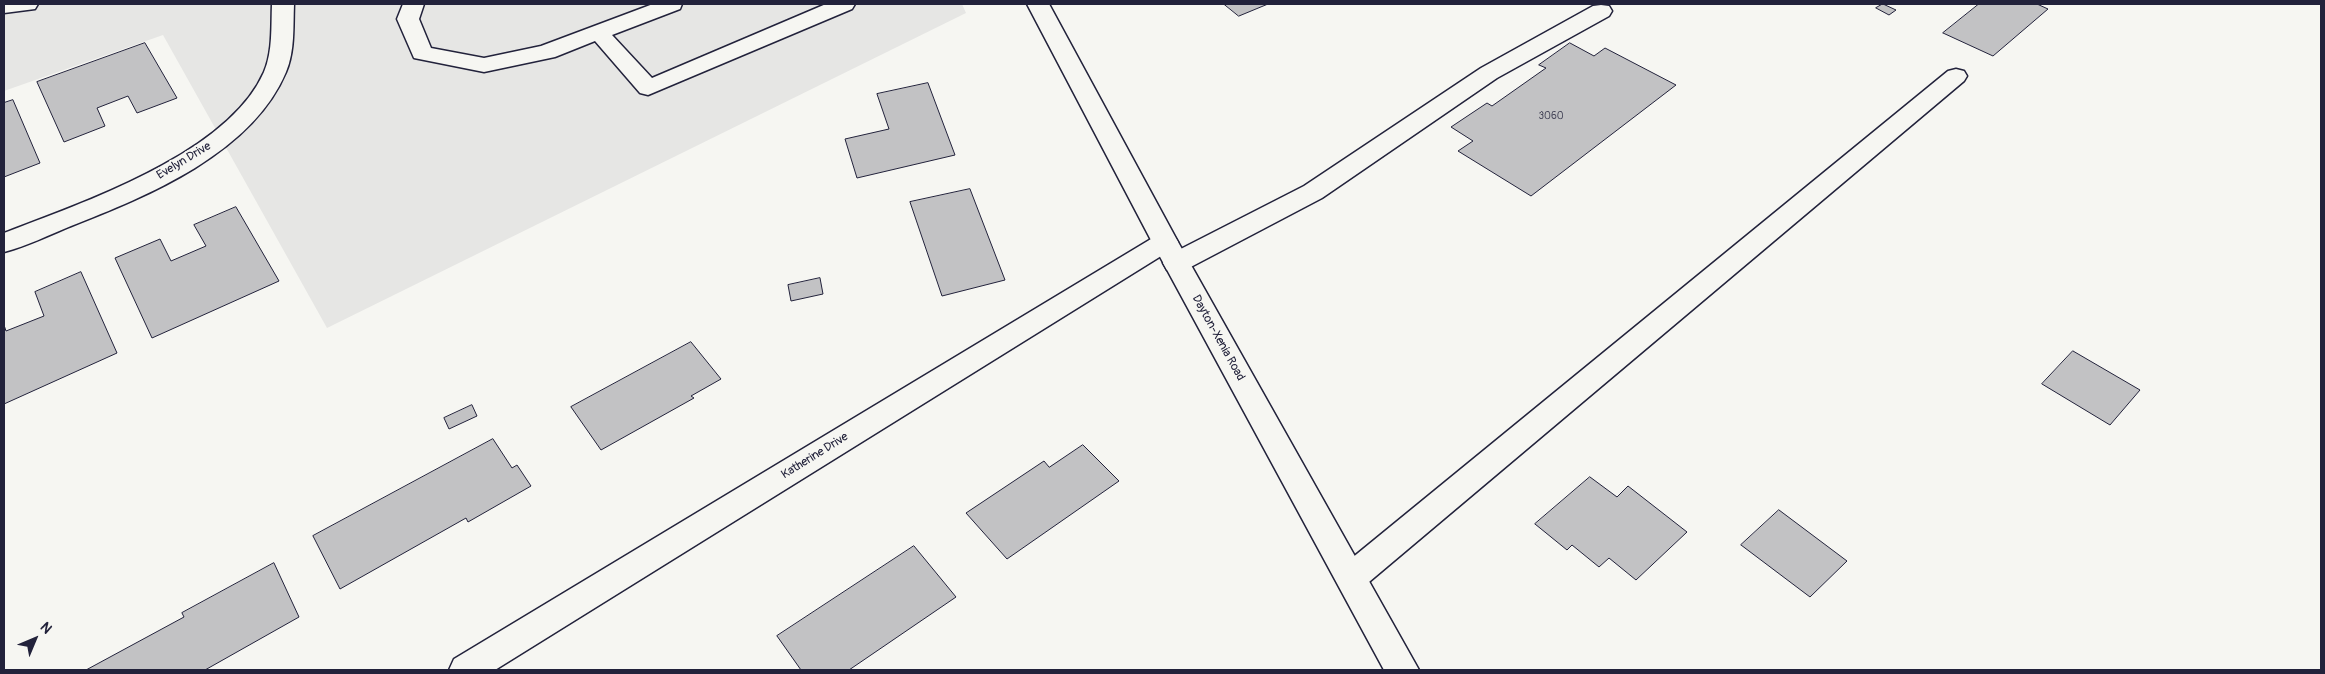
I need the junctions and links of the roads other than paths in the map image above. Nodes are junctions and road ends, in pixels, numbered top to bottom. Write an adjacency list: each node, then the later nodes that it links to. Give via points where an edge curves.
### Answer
1 (27, 4): 7 (street)
2 (283, 4): 11 (street, Evelyn Drive, via 280,54 274,74 260,98 226,133 179,166 121,196)
3 (412, 4): 9 (street, via 408,19 422,53 484,65 547,52)
4 (672, 4): 9 (street)
5 (844, 4): 9 (street, via 648,88)
6 (1038, 4): 12 (street, Dayton-Xenia Road)
7 (4, 7)
8 (1601, 11): 12 (street, Katherine Drive, via 1490,73 1313,192)
9 (598, 32)
10 (1956, 76): 13 (street)
11 (4, 243)
12 (1170, 252): 13 (street, Dayton-Xenia Road); 14 (street, Katherine Drive)
13 (1352, 577): 15 (street, Dayton-Xenia Road)
14 (466, 670)
15 (1402, 670)

